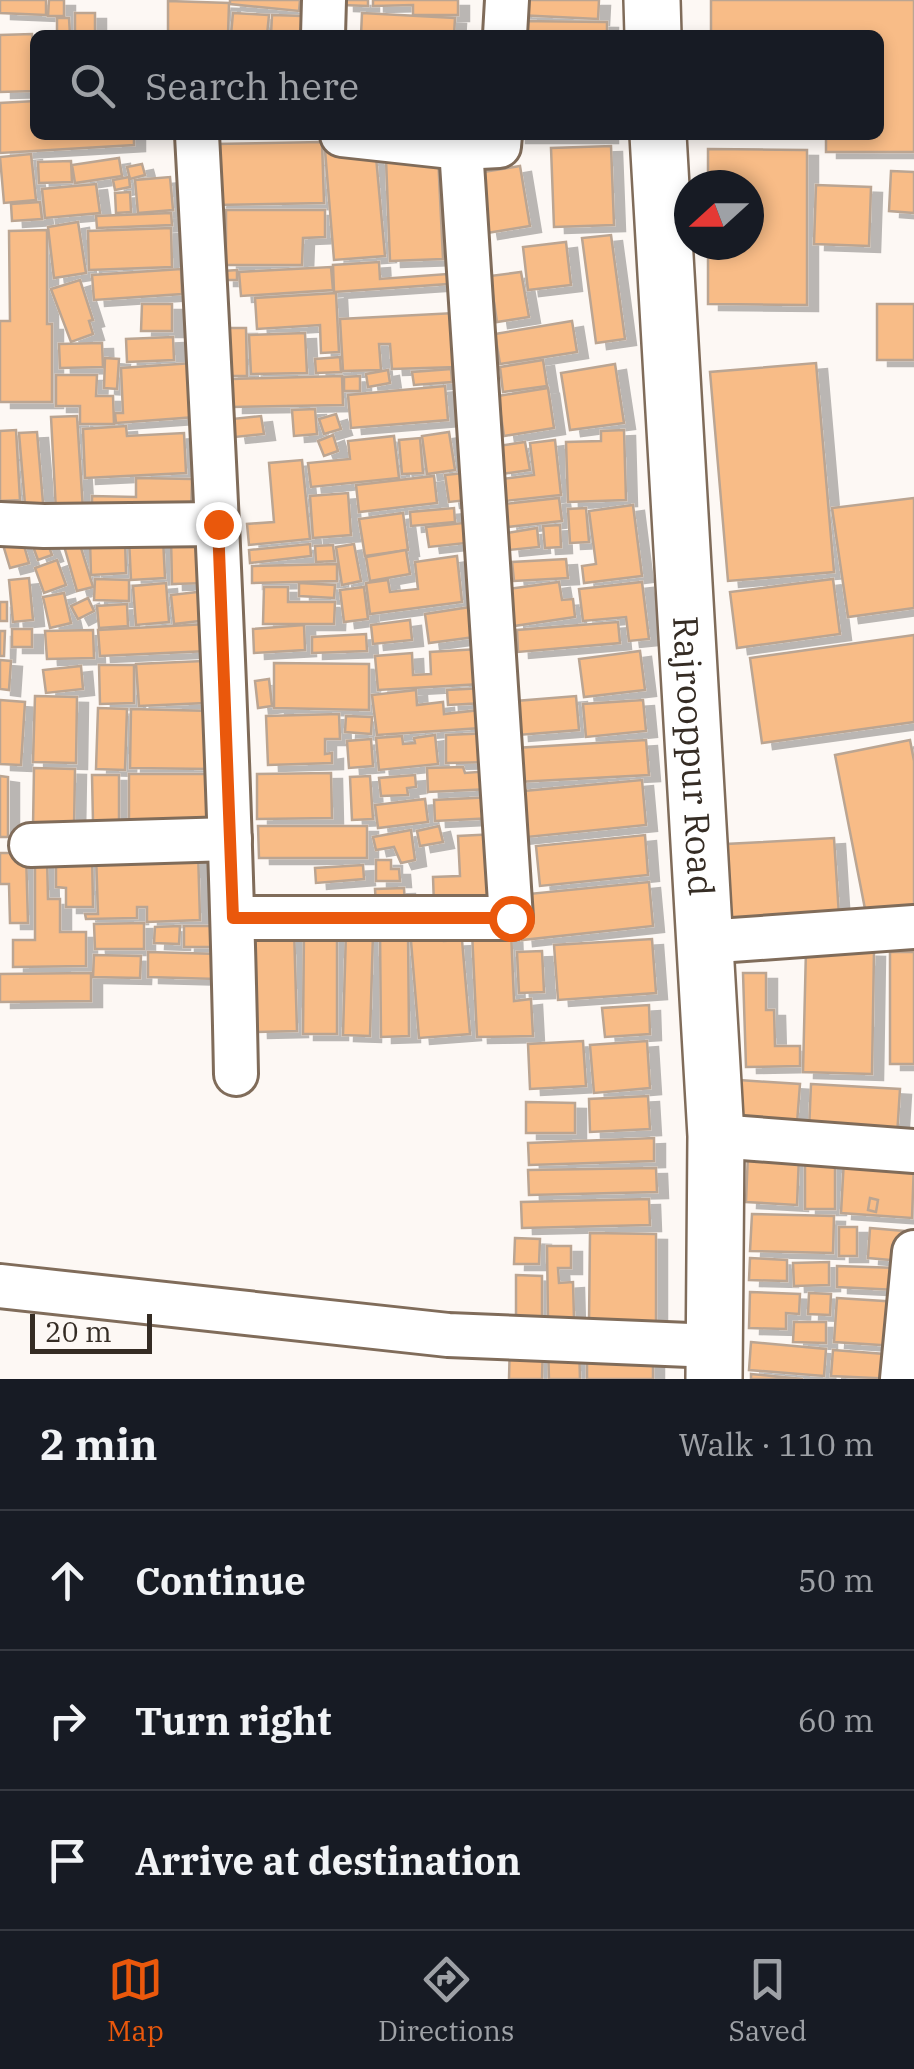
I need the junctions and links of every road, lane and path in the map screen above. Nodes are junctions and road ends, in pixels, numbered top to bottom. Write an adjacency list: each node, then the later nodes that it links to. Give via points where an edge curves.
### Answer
1 (324, 0): 4 (street)
2 (507, 0): 5 (street)
3 (652, 0): 6 (main road)
4 (322, 30)
5 (505, 30)
6 (653, 30)
7 (198, 140): 11 (street)
8 (658, 140): 16 (main road, Rajrooppur Road)
9 (480, 141): 14 (street, via 511,918)
10 (0, 524): 11 (street)
11 (218, 524): 12 (street)
12 (230, 839): 13 (street); 14 (street)
13 (31, 845)
14 (233, 918): 17 (street)
15 (914, 927): 16 (street)
16 (704, 942): 18 (main road, Rajrooppur Road)
17 (236, 1074)
18 (716, 1136): 19 (street); 22 (main road, Rajrooppur Road)
19 (914, 1151)
20 (914, 1252): 23 (street)
21 (0, 1286): 22 (street)
22 (714, 1363)
23 (902, 1379)

